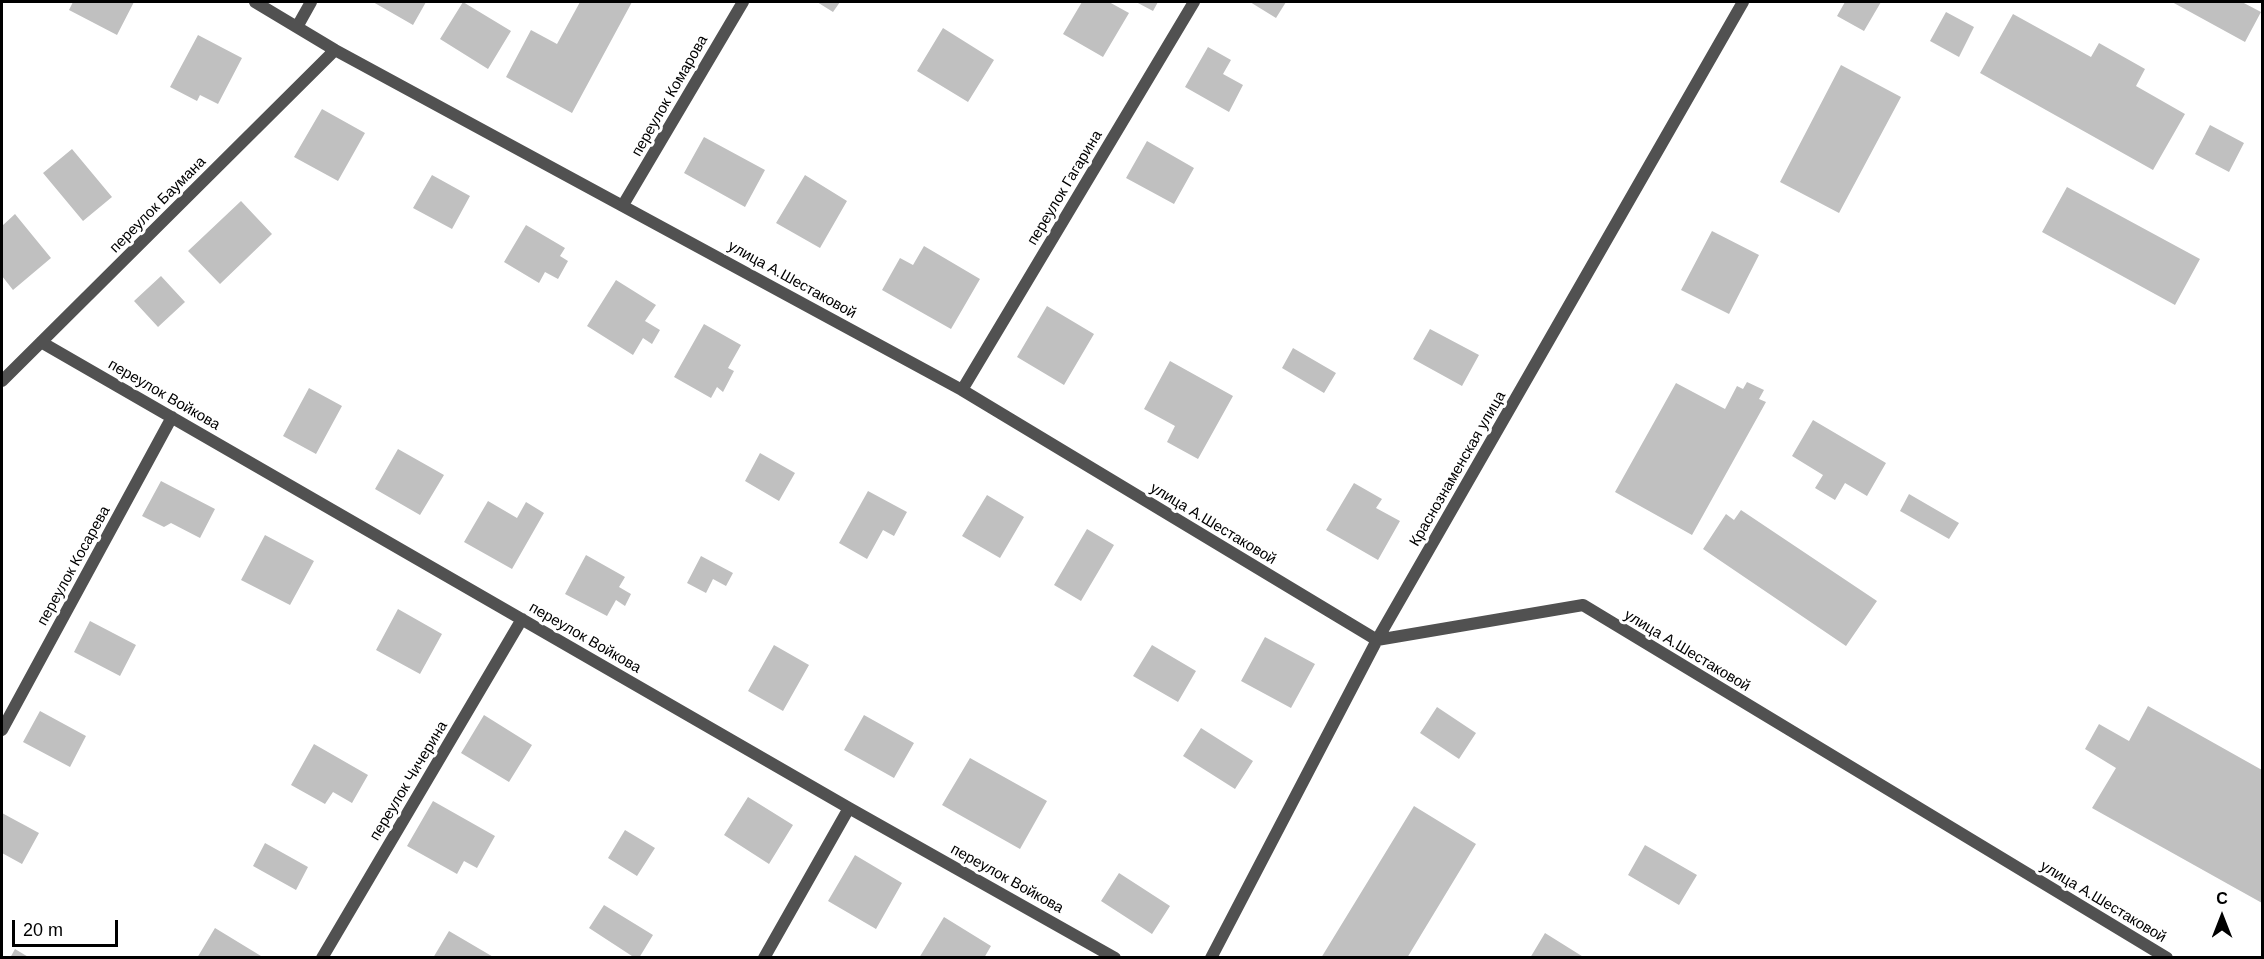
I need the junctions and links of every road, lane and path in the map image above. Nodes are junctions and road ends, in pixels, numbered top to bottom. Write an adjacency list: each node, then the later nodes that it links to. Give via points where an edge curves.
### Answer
1 (255, 2): 6 (street, улица А.Шестаковой)
2 (312, 2): 6 (street)
3 (743, 2): 8 (street, переулок Комарова)
4 (1194, 2): 11 (street, переулок Гагарина)
5 (1743, 2): 14 (street, Краснознаменская улица)
6 (297, 27): 7 (street, улица А.Шестаковой)
7 (335, 50): 8 (street, улица А.Шестаковой); 9 (street, переулок Баумана)
8 (623, 206): 11 (street, улица А.Шестаковой)
9 (41, 342): 10 (street, переулок Баумана); 12 (street, переулок Войкова)
10 (2, 381)
11 (962, 390): 14 (street, улица А.Шестаковой)
12 (172, 417): 13 (street, переулок Войкова); 15 (street, переулок Косарева)
13 (522, 619): 16 (street, переулок Войкова); 17 (street, переулок Чичерина)
14 (1377, 640): 20 (street, Краснознаменская улица); 21 (street, улица А.Шестаковой, via 1582,605)
15 (2, 730)
16 (849, 808): 18 (street); 19 (street, переулок Войкова)
17 (322, 957)
18 (764, 957)
19 (1115, 957)
20 (1210, 957)
21 (2167, 957)

